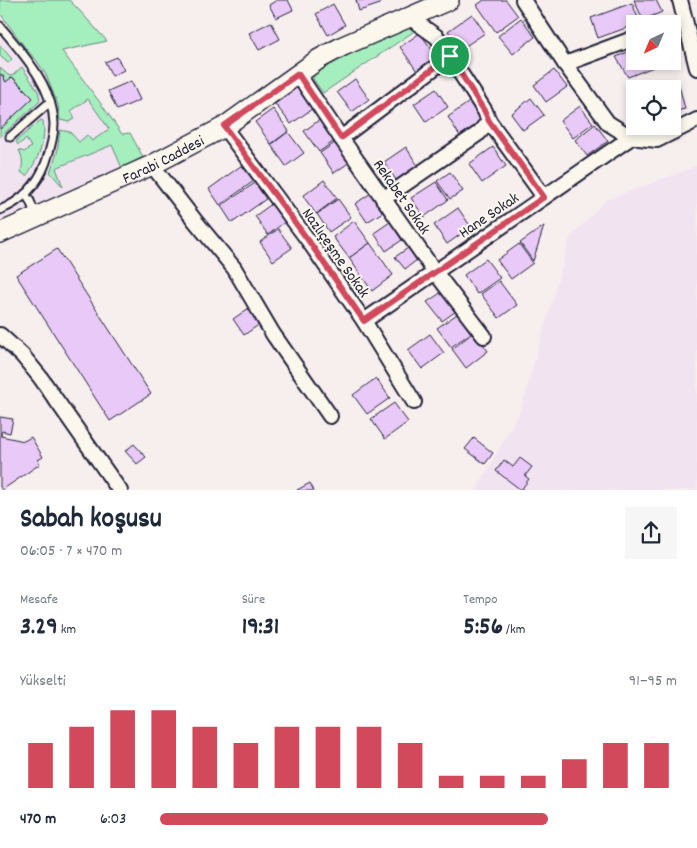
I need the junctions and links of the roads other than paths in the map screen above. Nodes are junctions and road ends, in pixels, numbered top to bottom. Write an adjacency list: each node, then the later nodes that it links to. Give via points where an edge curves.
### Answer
1 (449, 0): 5 (street, Farabi Caddesi)
2 (523, 0): 11 (street)
3 (680, 0): 4 (street)
4 (679, 15)
5 (409, 17): 10 (street, via 437,37); 13 (street, Farabi Caddesi, via 343,46)
6 (0, 26): 8 (lane)
7 (681, 27): 12 (street)
8 (3, 31): 14 (lane, via 37,74)
9 (626, 41): 11 (street)
10 (450, 56): 16 (street); 20 (street)
11 (565, 64): 18 (street, via 608,123)
12 (697, 68)
13 (298, 74): 17 (street, Farabi Caddesi); 20 (street, Rekabet Sokak)
14 (50, 102): 19 (lane); 22 (lane, via 54,126 50,149 40,174)
15 (697, 120): 18 (street, via 657,140)
16 (489, 121): 23 (street); 24 (street, via 480,133)
17 (224, 126): 21 (street, Farabi Caddesi); 29 (street, Nazlıçeşme Sokak)
18 (633, 136): 23 (street, Hane Sokak)
19 (10, 137)
20 (341, 138): 24 (street, Rekabet Sokak)
21 (152, 165): 26 (street, Farabi Caddesi); 33 (street, via 234,268 272,334)
22 (25, 194): 25 (lane); 26 (lane)
23 (544, 197): 28 (street, Hane Sokak)
24 (383, 199): 28 (street, Rekabet Sokak)
25 (0, 210)
26 (36, 216): 27 (street, Farabi Caddesi)
27 (0, 233)
28 (434, 272): 29 (street, Hane Sokak); 31 (street, Rekabet Sokak)
29 (364, 321): 32 (street, Nazlıçeşme Sokak)
30 (0, 335): 34 (street, via 40,377)
31 (484, 336)
32 (414, 402)
33 (330, 416)
34 (120, 490)

